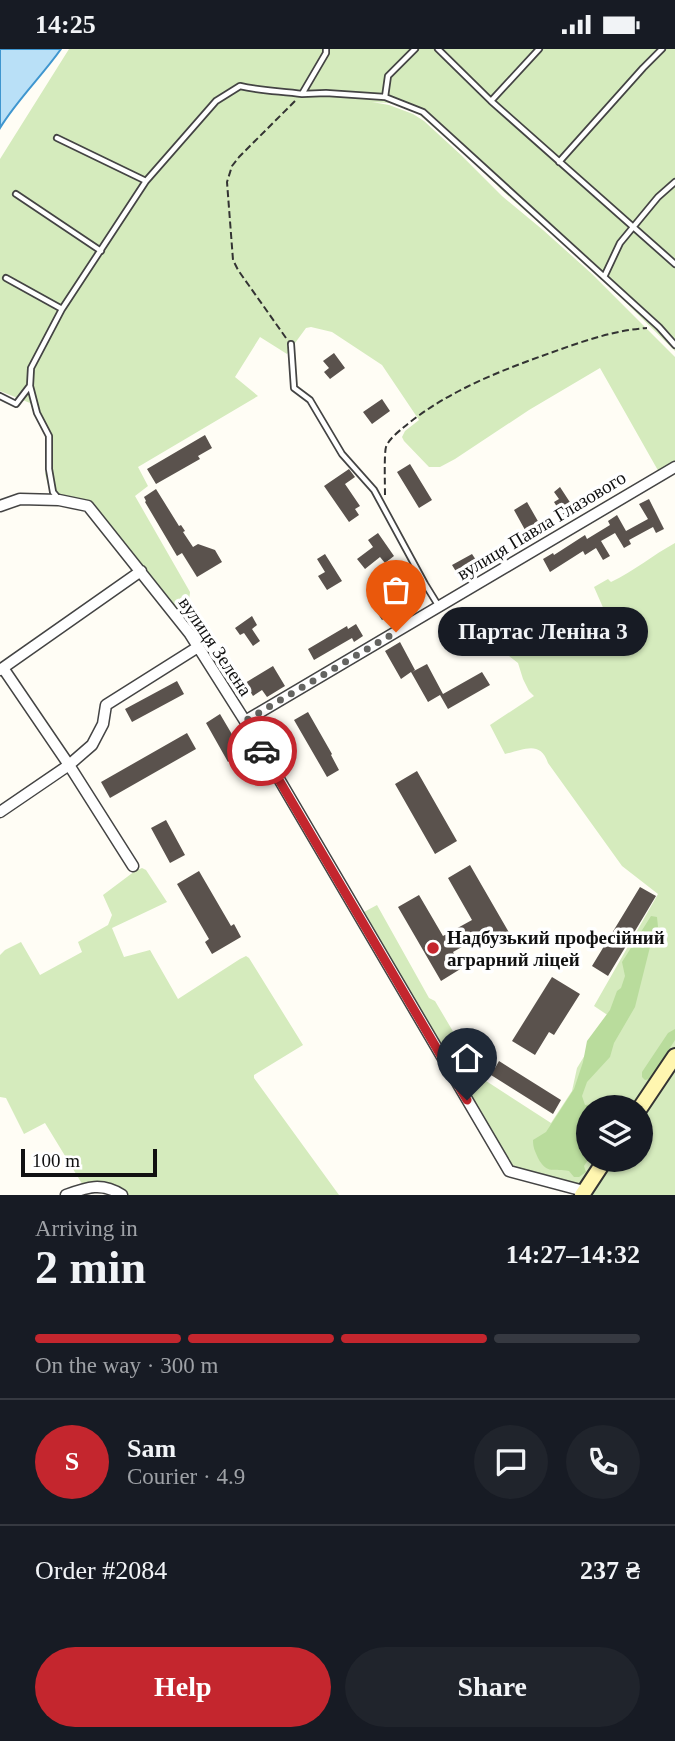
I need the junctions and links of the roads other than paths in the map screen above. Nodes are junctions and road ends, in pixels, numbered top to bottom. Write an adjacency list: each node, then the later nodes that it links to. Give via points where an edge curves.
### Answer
1 (326, 49): 6 (lane)
2 (415, 49): 7 (lane, via 388,76)
3 (438, 49): 8 (lane)
4 (539, 49): 8 (lane)
5 (662, 49): 10 (lane)
6 (302, 94): 7 (lane); 11 (lane, via 240,86 216,101)
7 (385, 97): 17 (lane, via 423,112)
8 (491, 101): 10 (lane)
9 (57, 138): 11 (lane)
10 (559, 162): 14 (lane)
11 (146, 181): 15 (lane)
12 (675, 183): 14 (lane)
13 (16, 194): 15 (lane)
14 (632, 227): 16 (lane); 17 (lane)
15 (101, 251): 19 (lane)
16 (675, 264)
17 (604, 277): 21 (lane)
18 (6, 278): 19 (lane)
19 (62, 310): 22 (lane, via 32,368)
20 (290, 344): 28 (lane, via 294,388 310,400 342,454 374,490)
21 (675, 345)
22 (30, 386): 23 (lane, via 16,404); 25 (lane, via 49,436 49,469)
23 (0, 396)
24 (675, 467): 28 (street, вулиця Павла Глазового)
25 (59, 500): 26 (street, вулиця Зелена, via 20,499); 27 (street, вулиця Зелена, via 88,506)
26 (0, 506)
27 (141, 571): 29 (street, вулиця Зелена); 30 (street)
28 (439, 606): 31 (street, вулиця Павла Глазового)
29 (198, 647): 31 (street, вулиця Зелена); 32 (street, via 106,705 92,745)
30 (2, 669): 32 (street)
31 (245, 721): 38 (street, вулиця Зелена, via 509,1171)
32 (68, 765): 33 (street); 34 (street)
33 (0, 812)
34 (133, 866)
35 (675, 1056): 36 (main road)
36 (649, 1095)
37 (597, 1172): 38 (main road)
38 (583, 1193)
39 (65, 1195): 40 (street, via 86,1187 110,1188)
40 (122, 1195)

